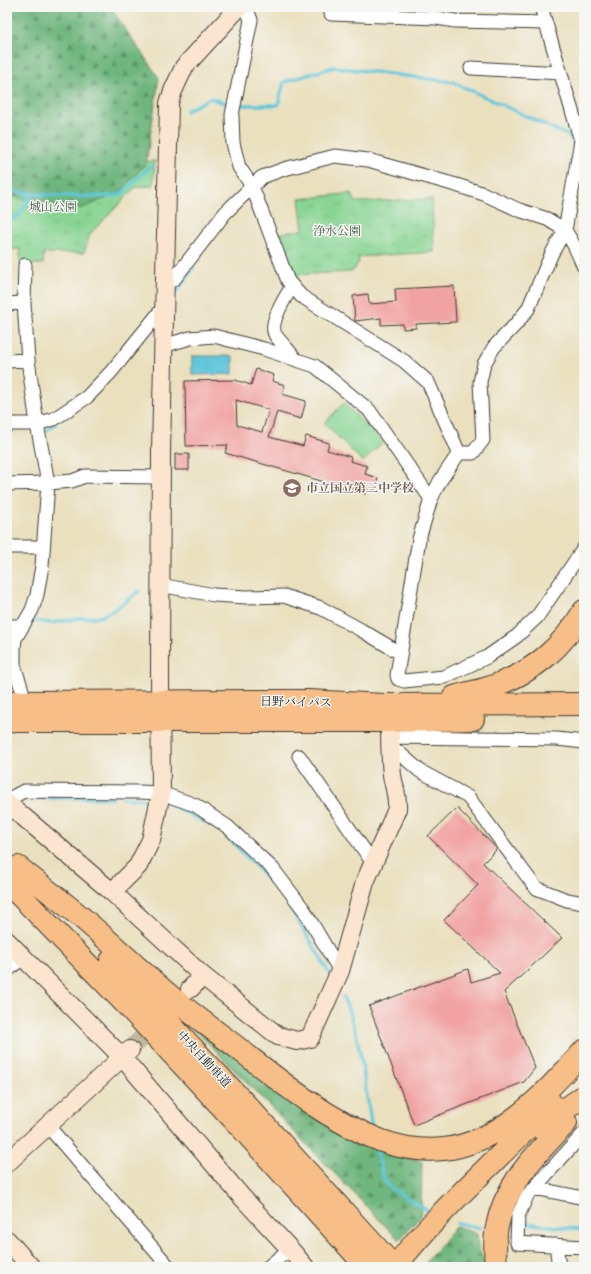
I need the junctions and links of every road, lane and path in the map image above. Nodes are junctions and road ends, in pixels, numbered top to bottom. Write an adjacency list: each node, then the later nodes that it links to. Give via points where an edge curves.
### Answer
1 (239, 7): 15 (street, via 184,67 169,102)
2 (246, 7): 10 (street, via 251,20 232,122 233,143 239,167)
3 (541, 7): 6 (street)
4 (385, 12): 5 (street); 6 (street, via 455,21)
5 (330, 14)
6 (546, 24): 8 (street)
7 (471, 68): 8 (street)
8 (561, 73): 9 (street)
9 (582, 141): 11 (street)
10 (252, 186): 11 (street, via 262,177 284,169 335,156 368,160 484,194 547,219); 15 (street, via 225,213 175,278); 16 (street)
11 (565, 230): 12 (street); 26 (street, via 552,253 528,309 494,347 484,364 480,382 483,440 473,453)
12 (580, 246): 14 (street)
13 (25, 265): 17 (street)
14 (584, 267)
15 (164, 286): 19 (street)
16 (292, 286): 22 (street, via 273,326 275,335); 26 (street, via 301,296 404,361 428,382)
17 (24, 303): 18 (street); 21 (street)
18 (7, 304)
19 (163, 308): 20 (street); 25 (street, via 88,397 54,419)
20 (163, 346): 22 (street, via 190,338 214,336); 27 (street)
21 (28, 360): 23 (street); 25 (street)
22 (296, 360): 30 (street, via 315,366 370,410)
23 (7, 361)
24 (7, 424): 25 (street)
25 (37, 424): 28 (street)
26 (459, 453): 30 (street)
27 (160, 477): 28 (street, via 85,476 72,481); 34 (street)
28 (48, 483): 29 (street); 32 (street)
29 (7, 484)
30 (431, 499): 38 (street, via 419,540)
31 (7, 547): 32 (street)
32 (42, 547): 37 (street, via 37,595)
33 (584, 548): 38 (street, via 537,616 517,636 487,656 444,677 404,681 398,679 397,674)
34 (160, 585): 38 (street, via 214,595 284,596 320,608); 42 (street)
35 (584, 612): 40 (highway, via 552,652 525,671 494,686)
36 (7, 626): 37 (street)
37 (23, 626): 39 (street, via 16,639 14,656 14,665 22,690)
38 (400, 653)
39 (15, 702): 42 (highway, 日野バイパス)
40 (434, 704): 41 (highway, 日野バイパス); 42 (highway, 日野バイパス, via 384,705 301,701)
41 (584, 704)
42 (160, 711): 44 (highway, 日野バイパス); 45 (highway, 日野バイパス); 48 (street)
43 (584, 718): 45 (highway, 日野バイパス, via 508,718)
44 (7, 721)
45 (390, 734): 46 (street); 50 (street, via 397,809); 53 (street, via 420,771 468,797 536,888)
46 (584, 742)
47 (299, 756): 50 (street)
48 (161, 793): 49 (street, via 24,791); 52 (street, via 151,840 138,866); 57 (street, via 195,805 228,827 273,869 304,910)
49 (7, 801): 52 (street)
50 (373, 863): 57 (street, via 365,882)
51 (11, 868): 60 (highway, via 81,917 175,999 264,1069 340,1121 374,1137 405,1147 427,1150 445,1148 475,1141 490,1134 541,1095); 74 (highway, 中央自動車道, via 138,989 248,1106)
52 (112, 892): 58 (street)
53 (584, 904)
54 (7, 941): 55 (street)
55 (23, 957): 56 (street); 61 (street)
56 (7, 971)
57 (340, 971): 58 (street, via 310,1038 297,1041 278,1036)
58 (203, 976): 59 (street)
59 (190, 989)
60 (584, 1051)
61 (126, 1053): 65 (street); 73 (street, via 241,1196)
62 (584, 1066): 79 (highway, via 540,1115 430,1225)
63 (584, 1096): 80 (highway, via 564,1110 483,1185)
64 (584, 1103): 81 (highway, via 532,1160 510,1190 497,1227)
65 (48, 1126): 67 (street); 76 (street)
66 (582, 1137): 68 (street)
67 (7, 1163)
68 (534, 1188): 69 (street); 71 (street, via 527,1196 518,1216 517,1243)
69 (584, 1198)
70 (7, 1240): 75 (street)
71 (556, 1245): 72 (street); 82 (street)
72 (584, 1247)
73 (290, 1249): 77 (street); 78 (street)
74 (369, 1260): 79 (highway, 中央自動車道)
75 (31, 1267)
76 (169, 1267)
77 (268, 1267)
78 (305, 1267)
79 (394, 1267)
80 (407, 1267)
81 (496, 1267)
82 (559, 1267)

